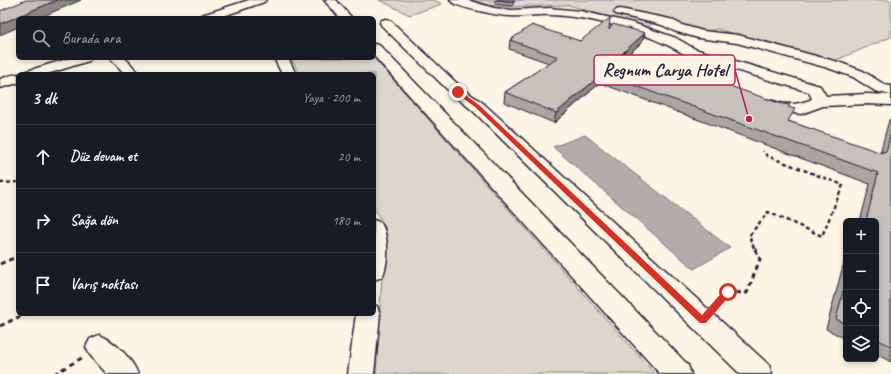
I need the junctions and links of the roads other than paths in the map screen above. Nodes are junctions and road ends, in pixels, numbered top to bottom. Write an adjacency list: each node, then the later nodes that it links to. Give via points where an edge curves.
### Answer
1 (260, 0): 5 (street)
2 (330, 0): 8 (street)
3 (456, 0): 12 (street, via 494,11 550,11 580,15 633,27 671,41)
4 (520, 1): 9 (street, via 628,13)
5 (237, 8): 6 (street); 7 (street)
6 (250, 15)
7 (212, 16)
8 (344, 16)
9 (666, 22): 16 (street, via 702,35 738,39); 16 (street, via 825,50)
10 (386, 23): 30 (street)
11 (376, 50): 29 (street)
12 (690, 52): 24 (street, via 814,89); 24 (street, via 696,71 708,83 777,107 801,109)
13 (78, 60): 17 (street)
14 (119, 60): 18 (street)
15 (282, 60): 19 (street)
16 (831, 65): 22 (street, via 858,74 880,88)
17 (38, 72)
18 (131, 72)
19 (288, 72)
20 (16, 79): 21 (street)
21 (0, 84)
22 (891, 91)
23 (891, 100): 24 (street)
24 (820, 101)
25 (368, 316): 28 (street)
26 (99, 348): 27 (street)
27 (125, 374)
28 (361, 374)
29 (678, 374)
30 (759, 374)

